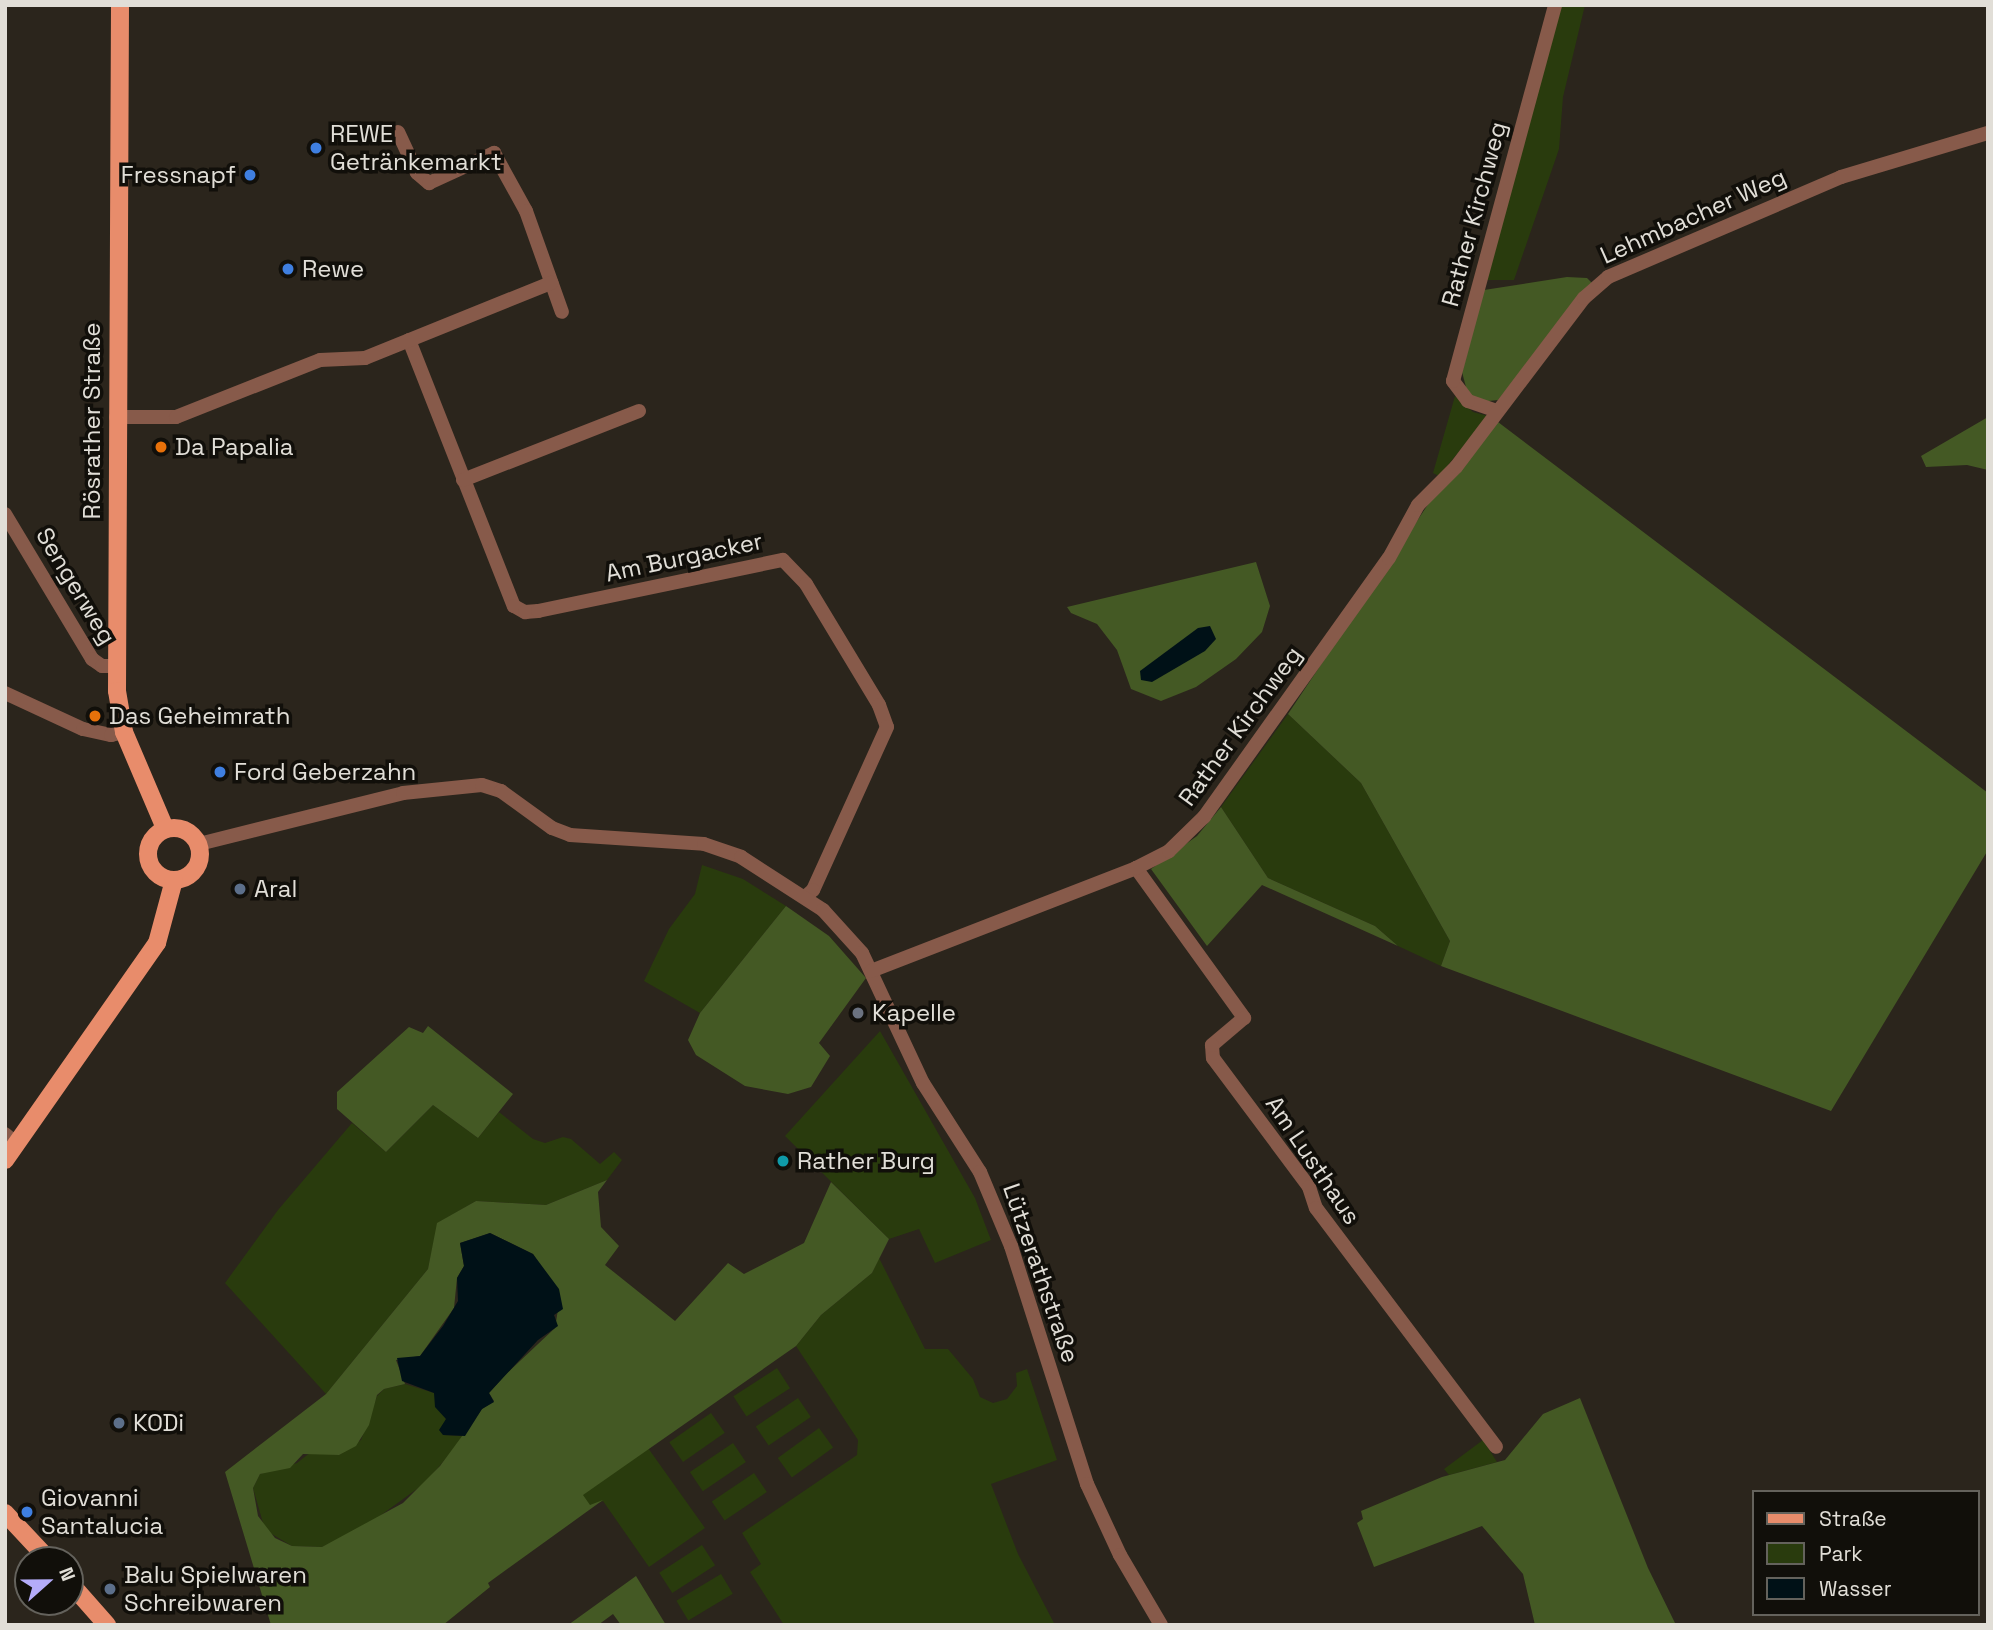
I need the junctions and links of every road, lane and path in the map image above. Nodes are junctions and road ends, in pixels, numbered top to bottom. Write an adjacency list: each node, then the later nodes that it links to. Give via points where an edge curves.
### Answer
1 (120, 5): 10 (main road, Rösrather Straße)
2 (1555, 5): 9 (street, Rather Kirchweg, via 1453,381 1468,401)
3 (398, 132): 5 (street, via 417,173 429,183 494,153 526,211)
4 (1988, 134): 9 (street, Lehmbacher Weg, via 1841,177 1608,277 1584,298)
5 (551, 283): 6 (street); 7 (street)
6 (562, 312)
7 (409, 340): 10 (street, via 365,358 320,360 176,417); 12 (street, Am Burgacker)
8 (639, 411): 12 (street)
9 (1497, 411): 11 (street, Lehmbacher Weg)
10 (117, 417): 14 (main road, Rösrather Straße)
11 (1456, 467): 19 (street, Rather Kirchweg, via 1418,505 1389,558 1204,817 1169,850)
12 (463, 480): 21 (street, Am Burgacker, via 506,594 525,612 783,560 799,576 873,695 887,727 813,890)
13 (5, 514): 14 (street, Sengerweg, via 92,659 102,666)
14 (117, 666): 16 (main road, Rösrather Straße)
15 (5, 693): 16 (street, via 83,729 111,735)
16 (124, 732): 17 (main road, Rösrather Straße)
17 (166, 828): 18 (main road, via 189,832); 20 (main road, via 152,838 147,854 152,870)
18 (199, 844): 20 (main road, via 196,869); 21 (street, Lützerathstraße, via 403,793 482,785 501,791 561,831 615,840 704,844 741,857)
19 (1136, 867): 22 (street, Rather Kirchweg); 25 (street, Am Lusthaus, via 1244,1018 1212,1045 1213,1058 1309,1187 1315,1208)
20 (174, 880): 23 (main road, via 150,954)
21 (805, 897): 22 (street, Lützerathstraße, via 852,938)
22 (871, 971): 30 (street, Lützerathstraße, via 923,1083 980,1172 996,1207 1087,1484 1119,1556)
23 (11, 1139): 24 (main road)
24 (5, 1160)
25 (1496, 1447)
26 (8, 1522): 27 (main road)
27 (34, 1546)
28 (84, 1599): 29 (main road)
29 (107, 1625)
30 (1161, 1625)

